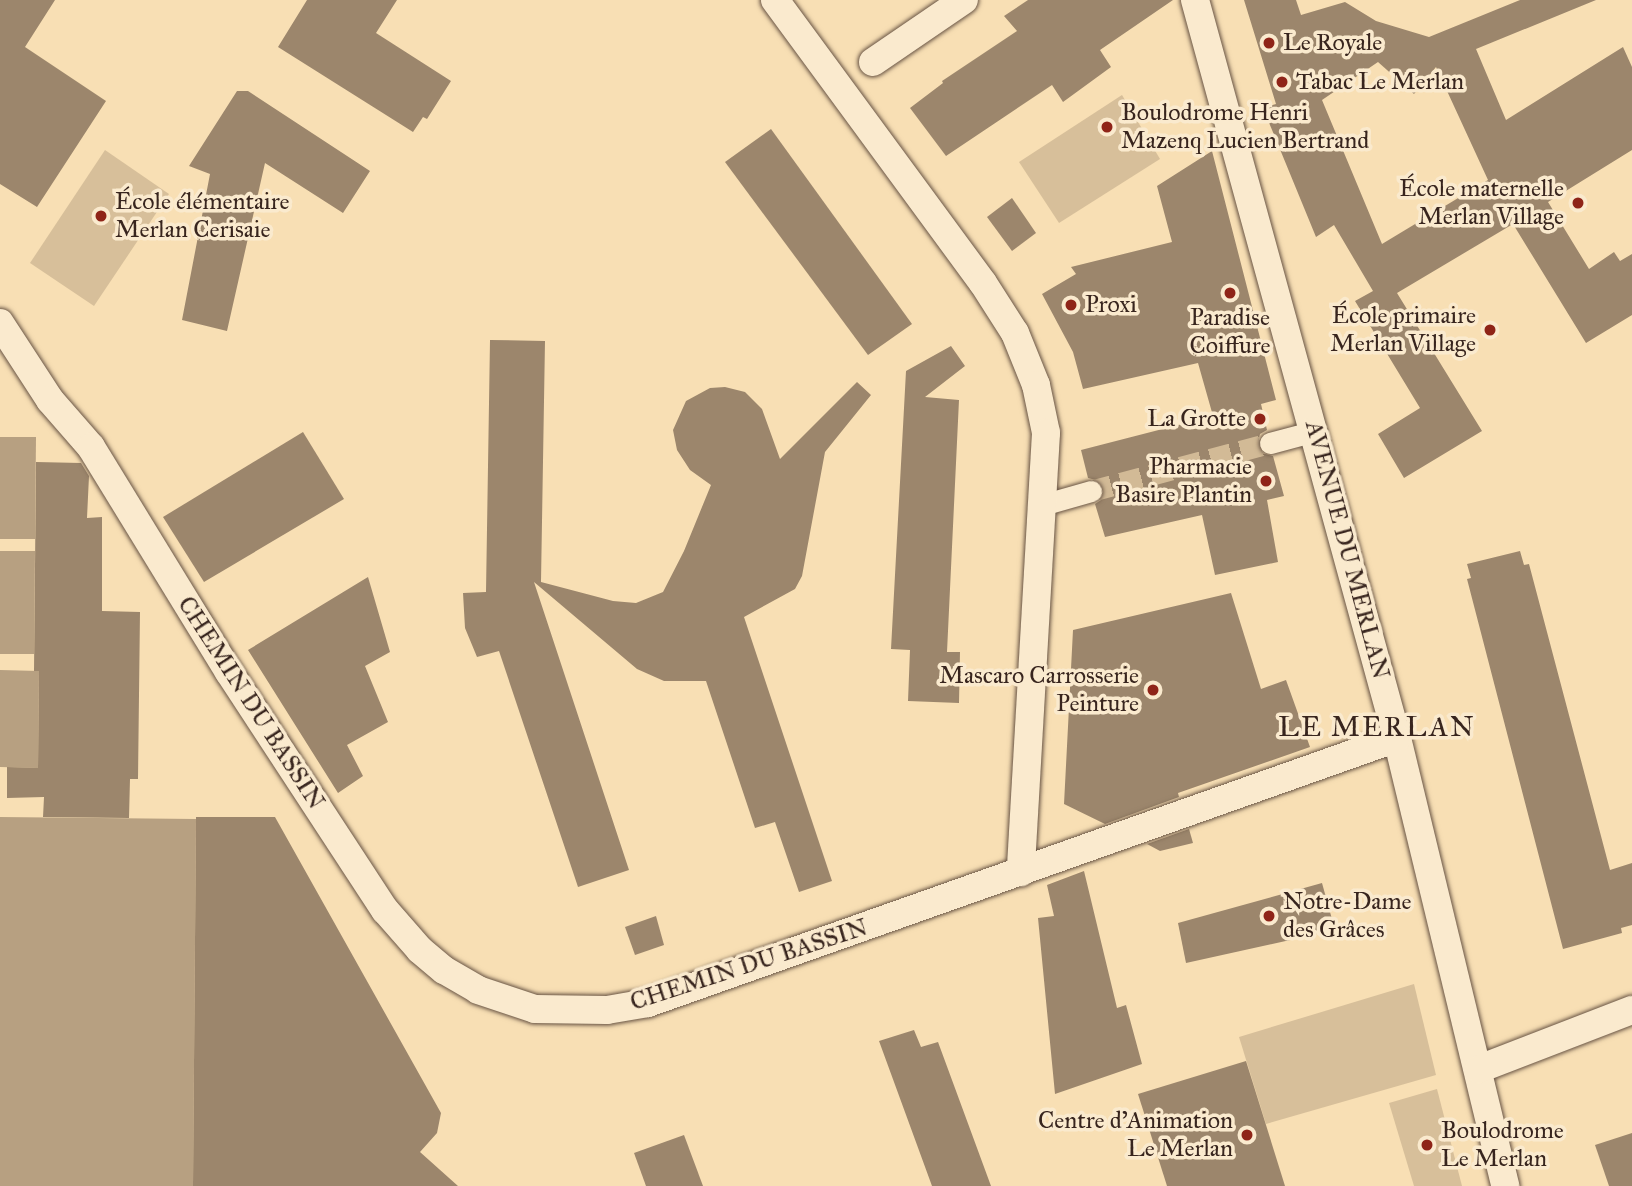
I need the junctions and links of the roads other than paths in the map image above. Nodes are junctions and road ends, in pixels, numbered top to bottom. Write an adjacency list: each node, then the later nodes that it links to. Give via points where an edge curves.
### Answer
1 (775, 0): 9 (street, via 1015,333 1036,385 1046,433)
2 (964, 0): 4 (street)
3 (1195, 0): 6 (street, AVENUE DU MERLAN)
4 (873, 62)
5 (0, 323): 11 (street, CHEMIN DU BASSIN, via 50,400 91,447 229,672 385,910 420,950 478,990 535,1009 607,1010 648,1003)
6 (1315, 430): 7 (street); 10 (street, AVENUE DU MERLAN)
7 (1270, 443)
8 (1091, 491): 9 (street)
9 (1042, 505): 11 (street)
10 (1397, 738): 11 (street, CHEMIN DU BASSIN); 13 (street, AVENUE DU MERLAN)
11 (1021, 872)
12 (1632, 1010): 13 (street)
13 (1479, 1069): 14 (street, AVENUE DU MERLAN)
14 (1505, 1186)

